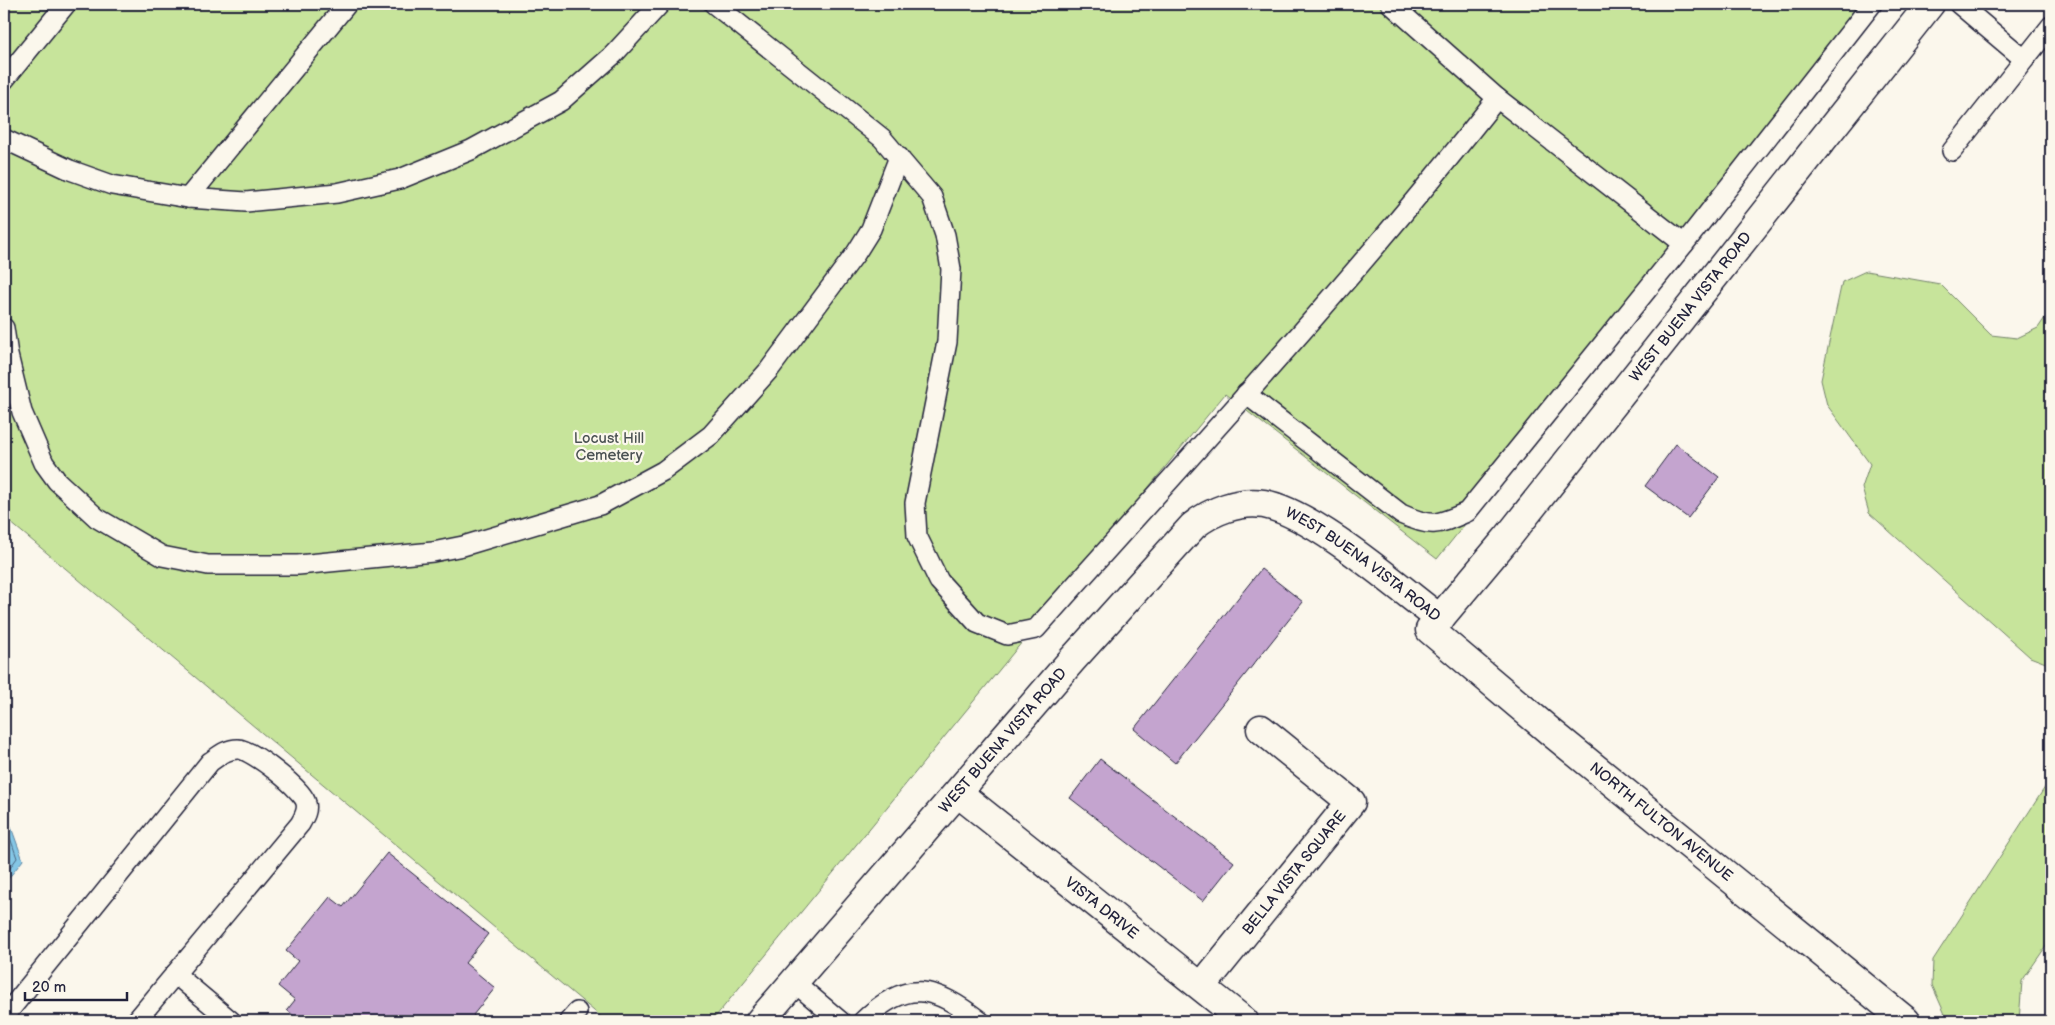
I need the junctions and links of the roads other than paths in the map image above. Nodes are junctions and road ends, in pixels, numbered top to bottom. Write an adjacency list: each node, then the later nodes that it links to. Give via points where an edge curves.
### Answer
1 (66, 4): 11 (lane)
2 (347, 4): 16 (lane)
3 (660, 4): 16 (lane, via 613,55 561,101 453,157 400,179 337,193 246,202)
4 (714, 4): 15 (lane, via 882,138)
5 (1391, 4): 12 (lane)
6 (1872, 4): 17 (lane)
7 (1930, 4): 20 (street, WEST BUENA VISTA ROAD)
8 (1959, 4): 10 (lane)
9 (2051, 26): 10 (lane)
10 (2024, 59): 14 (lane)
11 (4, 80)
12 (1497, 98): 17 (lane); 19 (lane)
13 (4, 139): 16 (lane, via 70,170 112,185)
14 (1952, 151)
15 (899, 157): 18 (lane, via 871,229 856,252 769,370 711,435 663,471 600,505 434,552 298,565 208,565 162,556 97,518 57,481 44,463 22,412); 19 (lane, via 932,197 945,235 951,269 947,342 915,503 917,536 939,581 977,623 1007,635 1036,629)
16 (188, 198)
17 (1684, 244): 19 (lane, via 1467,512 1438,524 1420,522 1401,514)
18 (4, 328)
19 (1246, 394)
20 (1440, 619): 22 (street, WEST BUENA VISTA ROAD, via 1308,522 1262,503 1231,506 1193,526 1072,660); 34 (street, NORTH FULTON AVENUE, via 1430,630)
21 (1261, 729): 25 (street, BELLA VISTA SQUARE, via 1351,802)
22 (958, 794): 24 (street, WEST BUENA VISTA ROAD); 25 (street, VISTA DRIVE)
23 (175, 974): 26 (lane, via 306,813 306,801 300,792 254,754 239,749 225,751 210,762); 27 (lane); 28 (lane)
24 (794, 982): 29 (street, WEST BUENA VISTA ROAD); 30 (lane)
25 (1202, 986): 33 (street, VISTA DRIVE)
26 (4, 1017)
27 (136, 1021)
28 (231, 1021)
29 (760, 1021)
30 (840, 1021)
31 (864, 1021): 32 (lane, via 881,1004 901,994 926,992 954,1002)
32 (980, 1021)
33 (1244, 1021)
34 (1906, 1021)

